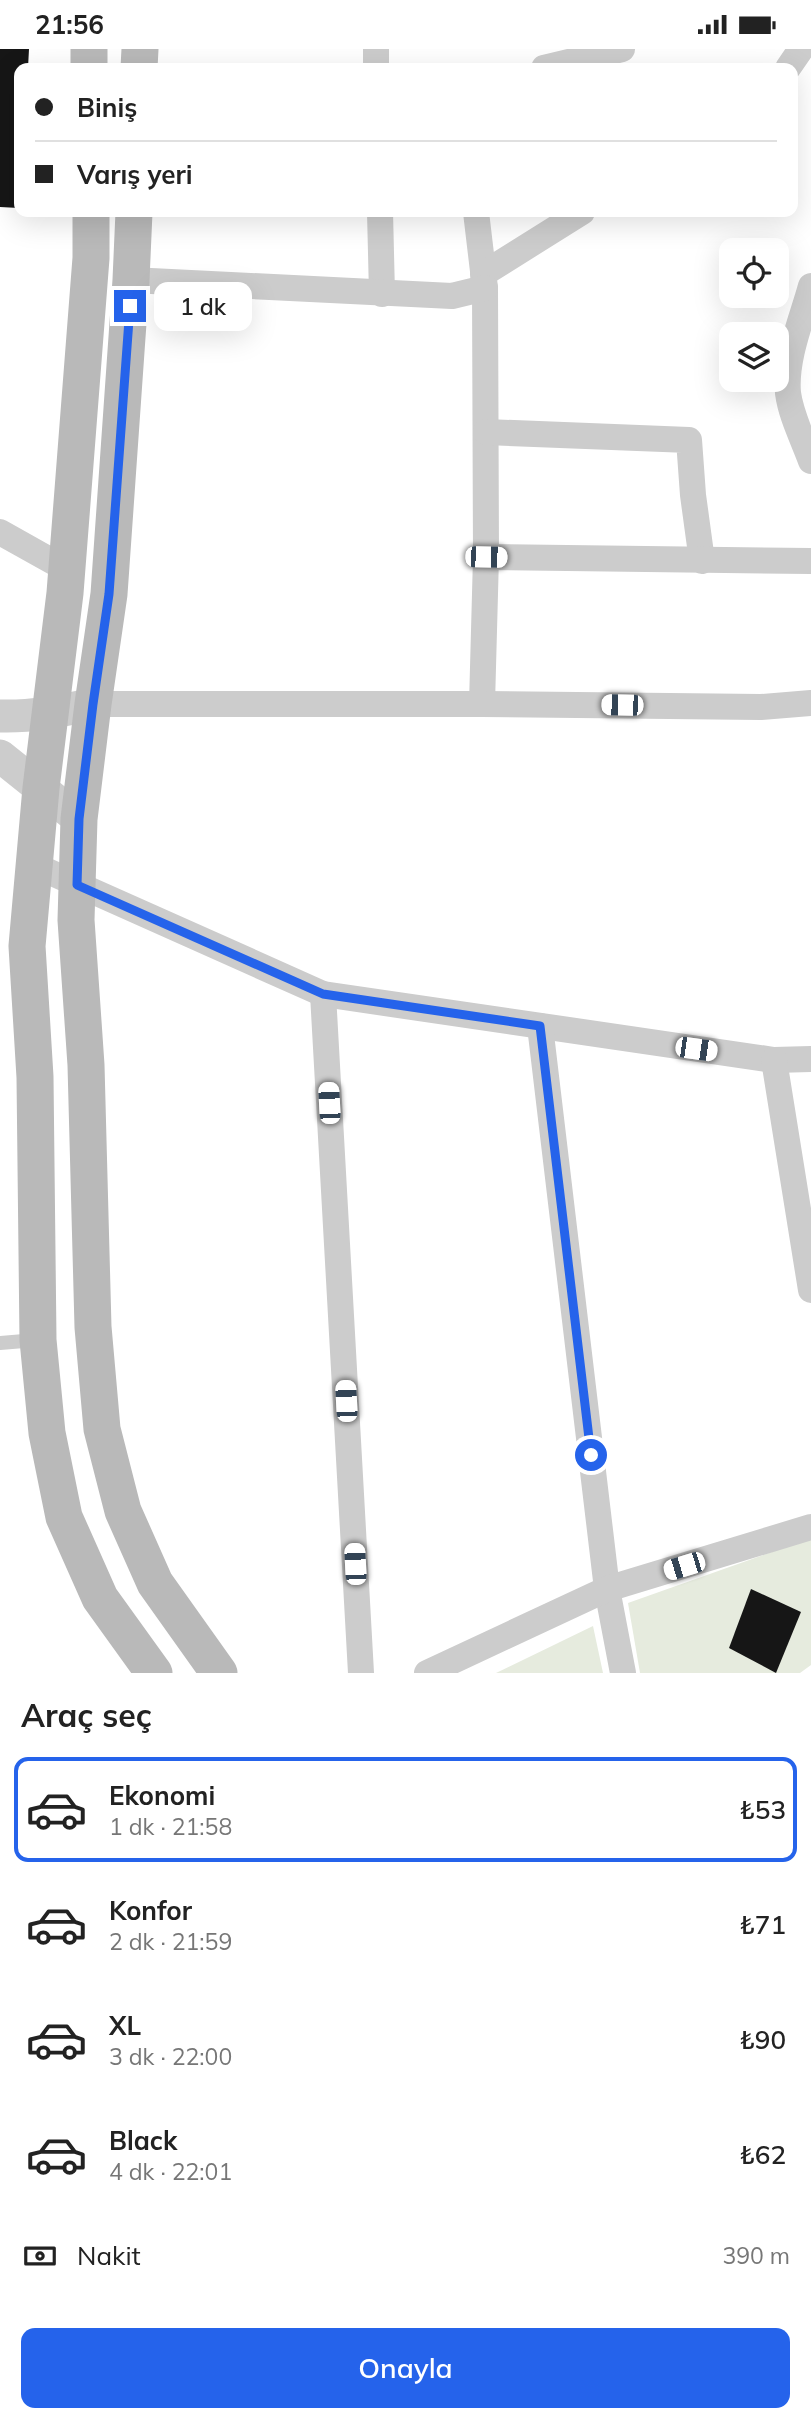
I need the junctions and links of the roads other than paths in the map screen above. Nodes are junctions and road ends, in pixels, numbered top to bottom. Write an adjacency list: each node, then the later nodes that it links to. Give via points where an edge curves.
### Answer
1 (622, 49): 2 (street)
2 (565, 63)
3 (91, 217): 18 (main road)
4 (134, 217): 8 (main road)
5 (380, 217): 11 (street)
6 (477, 217): 9 (street)
7 (575, 217): 9 (street)
8 (131, 280): 11 (street); 20 (main road, via 109,594)
9 (484, 281): 11 (street, via 452,296); 12 (street)
10 (811, 286): 13 (street, via 791,357 788,392)
11 (382, 294)
12 (486, 432): 15 (street); 16 (street, via 689,440)
13 (811, 461)
14 (0, 532): 18 (street, via 57,564)
15 (486, 557): 16 (street); 21 (street)
16 (702, 561): 17 (street)
17 (811, 561)
18 (66, 577): 22 (main road)
19 (811, 703): 21 (street, via 761,707)
20 (93, 704): 21 (street); 22 (street); 26 (main road)
21 (482, 704)
22 (51, 713): 23 (street); 25 (main road)
23 (0, 716)
24 (0, 756): 25 (street)
25 (41, 788): 26 (street); 27 (main road)
26 (79, 819): 28 (main road)
27 (34, 865): 28 (street); 34 (main road, via 27,946 35,1077)
28 (77, 885): 29 (street); 39 (main road, via 93,1327 102,1429 123,1511 155,1583)
29 (323, 994): 30 (street); 40 (street)
30 (540, 1026): 32 (street); 37 (street)
31 (811, 1059): 32 (street)
32 (774, 1060): 33 (street)
33 (811, 1290)
34 (38, 1340): 35 (lane); 38 (main road, via 47,1433 64,1517 100,1598)
35 (0, 1343)
36 (811, 1527): 37 (street)
37 (607, 1589): 41 (street); 42 (street)
38 (154, 1673)
39 (219, 1673)
40 (361, 1673)
41 (427, 1673)
42 (623, 1673)

